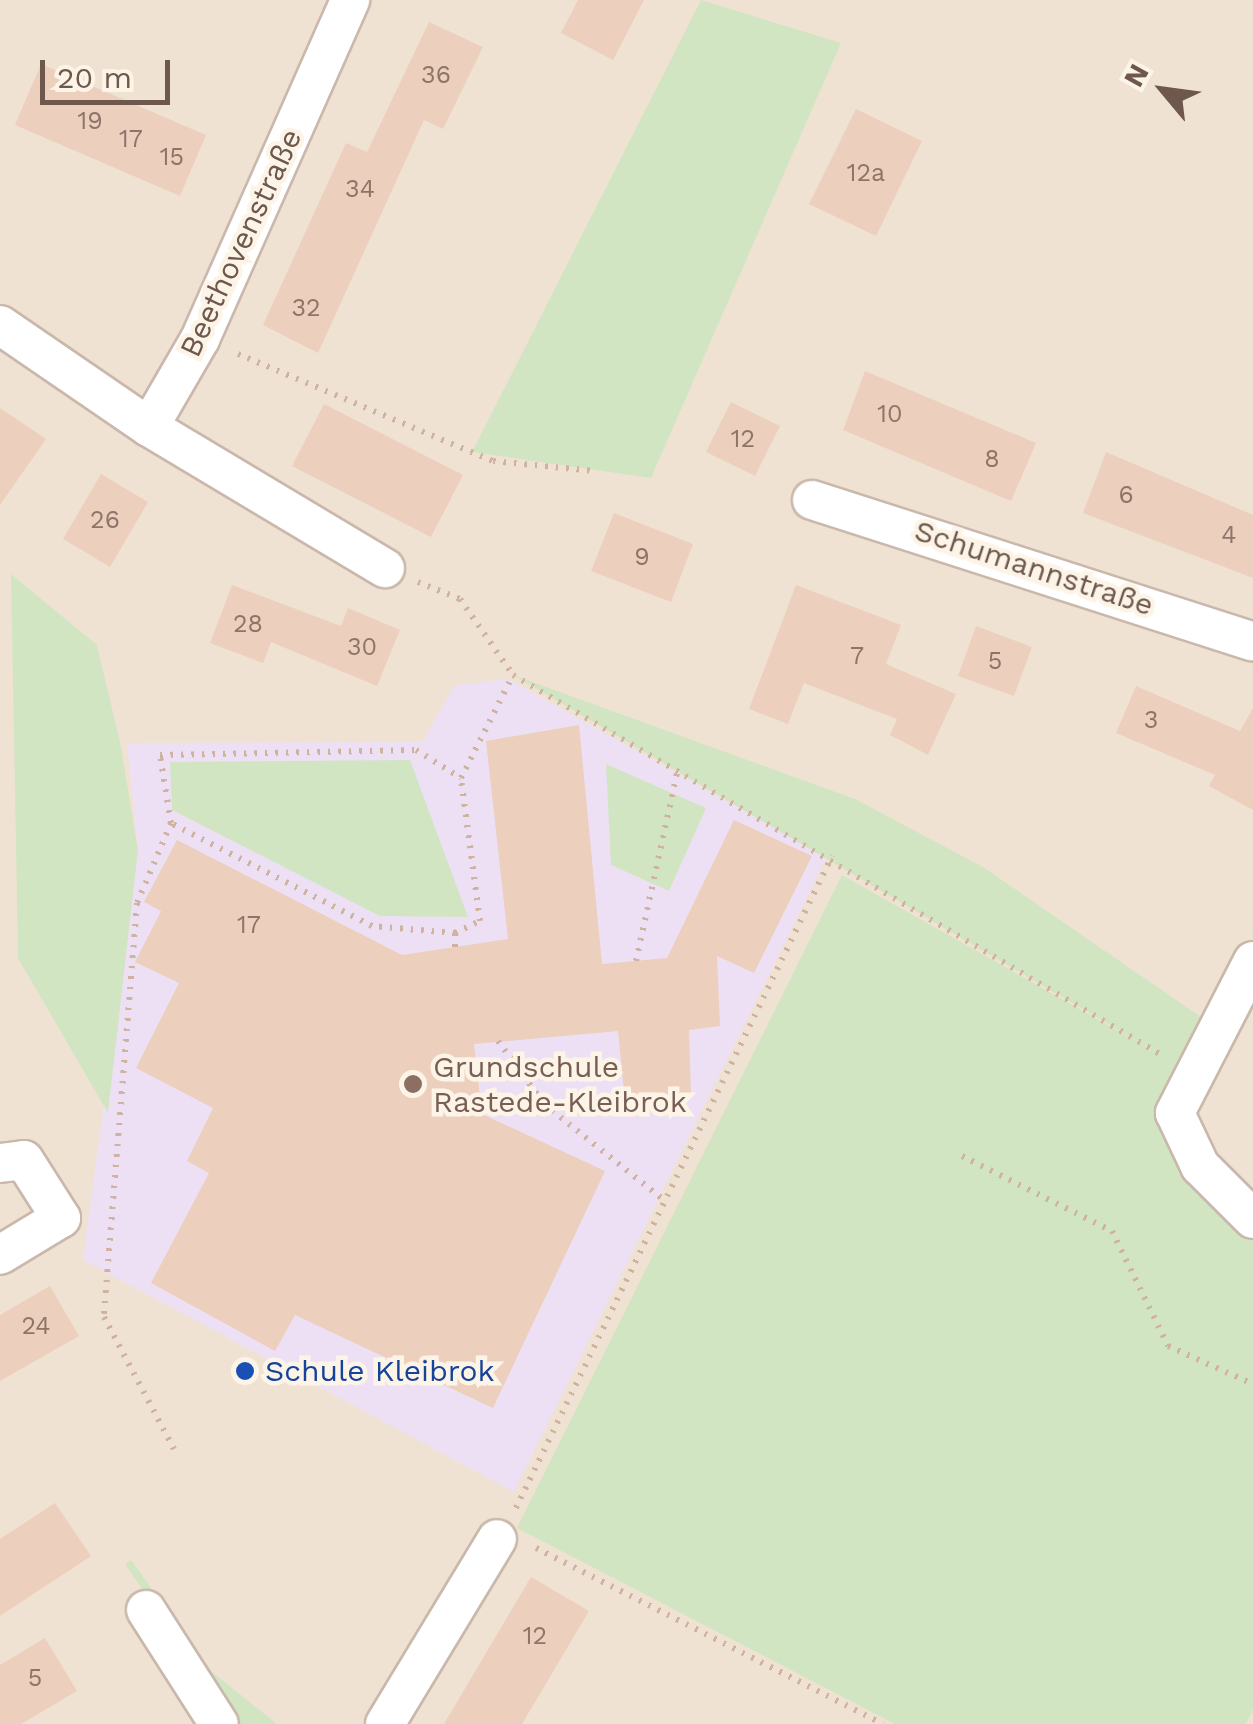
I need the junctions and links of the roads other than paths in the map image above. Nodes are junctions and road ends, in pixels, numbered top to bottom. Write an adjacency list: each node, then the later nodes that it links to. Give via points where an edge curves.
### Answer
1 (350, 0): 3 (street, Beethovenstraße, via 200,339)
2 (0, 326): 3 (street)
3 (149, 426): 5 (street)
4 (812, 500): 6 (street, Schumannstraße, via 1057,572)
5 (385, 568)
6 (1253, 642)
7 (1253, 961): 9 (street, via 1190,1071 1175,1113 1200,1166)
8 (0, 1163): 10 (street, via 24,1160 61,1218)
9 (1253, 1218)
10 (0, 1254)
11 (501, 1536): 14 (street)
12 (146, 1610): 13 (street)
13 (219, 1724)
14 (386, 1724)

